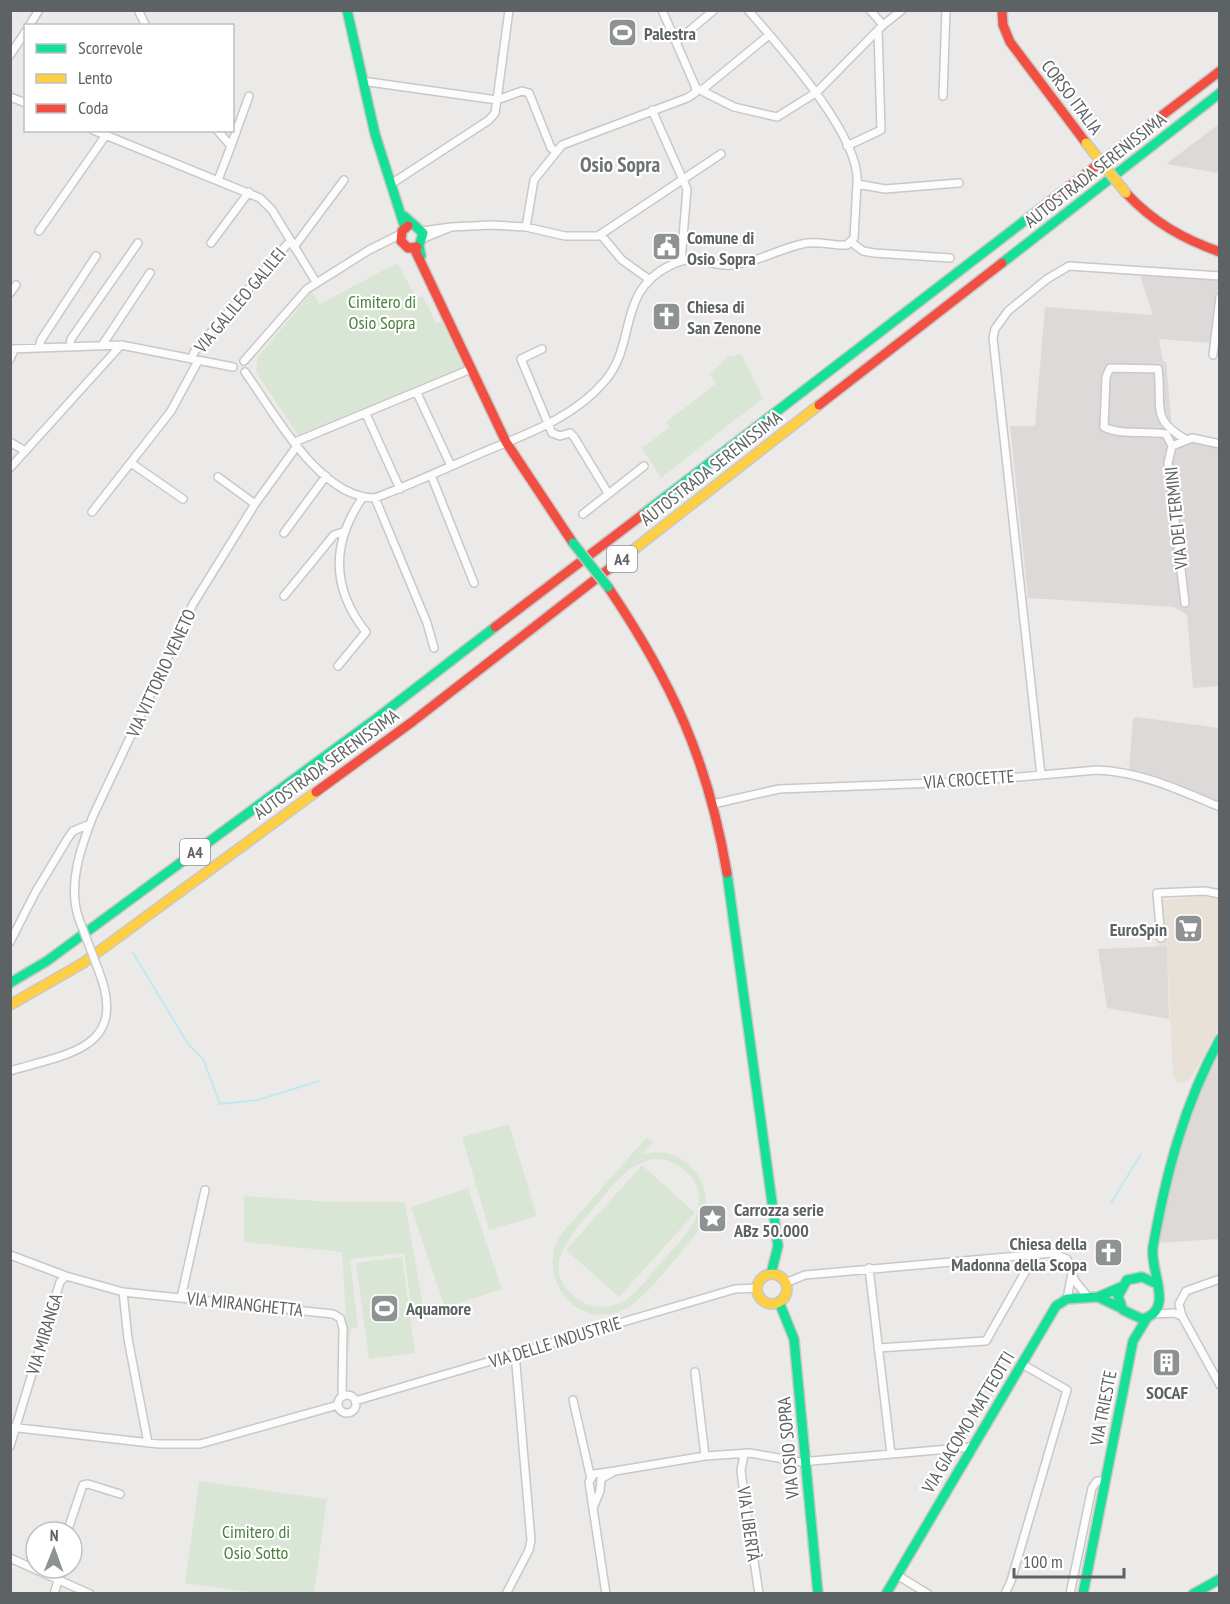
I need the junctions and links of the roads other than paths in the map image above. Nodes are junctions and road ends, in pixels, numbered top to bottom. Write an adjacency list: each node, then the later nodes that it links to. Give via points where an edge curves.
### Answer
1 (39, 10): 11 (street)
2 (347, 10): 18 (main road)
3 (509, 10): 24 (street)
4 (662, 10): 15 (street)
5 (714, 10): 15 (street)
6 (748, 10): 14 (street)
7 (870, 10): 12 (street)
8 (902, 10): 12 (street)
9 (946, 10): 23 (street)
10 (1002, 10): 49 (main road, CORSO ITALIA, bridge, via 1010,42 1144,214 1172,233)
11 (30, 24)
12 (881, 27): 20 (street); 30 (street, via 881,130)
13 (24, 34): 16 (street)
14 (769, 35): 19 (street); 20 (street)
15 (676, 42): 19 (street)
16 (10, 55)
17 (1220, 71): 112 (main road, AUTOSTRADA SERENISSIMA / A4, via 377,718 46,961)
18 (362, 81): 24 (street); 37 (main road)
19 (699, 89): 20 (street, via 734,106 777,117); 25 (street, via 687,98)
20 (817, 92): 30 (street)
21 (1220, 93): 113 (main road, AUTOSTRADA SERENISSIMA / A4, via 412,722 83,963)
22 (249, 96): 29 (street)
23 (943, 96)
24 (497, 100): 31 (street, via 522,91 529,93 551,148); 37 (street, via 489,120)
25 (651, 110): 31 (street, via 568,141); 33 (street)
26 (98, 132): 28 (street)
27 (219, 132): 29 (street)
28 (105, 135): 34 (street); 41 (street)
29 (231, 146): 34 (street)
30 (847, 147): 38 (street, via 856,163)
31 (556, 151): 40 (street, via 534,180)
32 (721, 154): 33 (street)
33 (682, 178): 43 (street); 52 (street, via 687,197)
34 (218, 180): 39 (street)
35 (344, 180): 48 (street, VIA GALILEO GALILEI)
36 (959, 183): 38 (street, via 885,189)
37 (391, 184): 42 (main road, via 404,216)
38 (857, 184): 45 (street)
39 (249, 192): 47 (street); 48 (street, via 267,204)
40 (526, 227): 43 (street, via 565,236); 44 (street, via 473,224)
41 (39, 231)
42 (405, 232): 44 (main road); 44 (main road, via 408,248); 56 (street)
43 (601, 235): 55 (street, via 622,260)
44 (420, 241): 71 (main road, via 422,260)
45 (851, 242): 51 (street, via 863,251); 52 (street, via 801,244 723,266 701,259)
46 (138, 243): 62 (street, via 71,339)
47 (211, 243)
48 (292, 244): 56 (street); 68 (street, VIA GALILEO GALILEI, via 194,352)
49 (1220, 252)
50 (96, 256): 63 (street)
51 (950, 258)
52 (681, 261): 55 (street)
53 (150, 273): 60 (street)
54 (1220, 276): 105 (street, via 1069,266 1008,311 995,329 994,350)
55 (650, 280): 75 (street, via 631,309 617,365 574,409)
56 (316, 282): 69 (street)
57 (16, 285): 58 (street)
58 (10, 293)
59 (1220, 297): 66 (street)
60 (103, 344): 61 (street); 62 (street)
61 (121, 345): 68 (street); 82 (street)
62 (70, 346): 63 (street)
63 (39, 348): 64 (street)
64 (12, 349): 67 (street)
65 (542, 349): 75 (street, via 521,359)
66 (1213, 355)
67 (10, 359)
68 (195, 360): 70 (street); 83 (street, VIA GALILEO GALILEI, via 171,411)
69 (244, 361): 70 (street, via 235,362); 72 (street)
70 (233, 368): 72 (street, via 239,374)
71 (471, 369): 73 (street); 78 (main road)
72 (245, 372): 79 (street)
73 (417, 393): 74 (street); 84 (street)
74 (366, 414): 79 (street); 90 (street)
75 (549, 423): 78 (street); 91 (street, via 556,435 574,437)
76 (1187, 440): 80 (street, VIA DEI TERMINI); 81 (street, VIA DEI TERMINI); 81 (street, via 1168,430 1161,421 1158,369 1110,368 1106,377 1104,427 1166,434)
77 (10, 442): 82 (street)
78 (506, 442): 84 (street); 106 (main road, bridge, via 648,646 687,723)
79 (296, 444): 88 (street); 95 (street, VIA VITTORIO VENETO)
80 (1220, 444)
81 (1172, 446): 102 (street, VIA DEI TERMINI, via 1168,464)
82 (25, 451): 86 (street)
83 (130, 463): 94 (street); 96 (street, VIA GALILEO GALILEI)
84 (450, 466): 87 (street)
85 (644, 466): 91 (street)
86 (10, 468)
87 (431, 475): 90 (street); 100 (street)
88 (326, 476): 92 (street, via 343,490); 99 (street)
89 (218, 477): 95 (street)
90 (400, 489): 93 (street)
91 (608, 493): 97 (street)
92 (363, 498): 93 (street); 98 (street)
93 (375, 498): 103 (street)
94 (183, 499)
95 (255, 504): 108 (street, VIA VITTORIO VENETO, via 193,604)
96 (92, 512)
97 (583, 514)
98 (344, 531): 101 (street, via 334,535); 104 (street, via 339,572 351,608 366,632)
99 (284, 533)
100 (474, 583)
101 (285, 596)
102 (1185, 603)
103 (434, 648)
104 (338, 666)
105 (1041, 775): 106 (street, VIA CROCETTE, via 779,789); 107 (street, VIA CROCETTE, via 1097,770 1137,774)
106 (713, 804): 122 (main road, via 744,981 778,1246)
107 (1220, 807)
108 (90, 825): 111 (street, via 73,831 68,838); 115 (street, VIA VITTORIO VENETO, bridge, via 76,872 75,897 106,997 103,1025 98,1036 81,1050)
109 (1220, 894): 110 (street, via 1157,893)
110 (1161, 938)
111 (10, 942)
112 (10, 983)
113 (10, 1005)
114 (1220, 1039): 119 (main road, via 1188,1108)
115 (10, 1071)
116 (205, 1190): 132 (street)
117 (1036, 1253): 120 (street); 121 (street, via 1059,1254 1067,1259); 139 (street, via 986,1341)
118 (10, 1255): 123 (street, VIA MIRANGA)
119 (1151, 1256): 124 (main road); 127 (main road)
120 (869, 1268): 126 (street, via 804,1275); 139 (street)
121 (1072, 1273): 131 (street); 133 (street)
122 (771, 1274): 126 (main road, via 780,1276); 129 (main road, via 763,1277)
123 (69, 1276): 130 (street, VIA MIRANGHETTA); 148 (street, VIA MIRANGA, via 60,1282)
124 (1135, 1277): 127 (main road, via 1146,1277); 128 (main road)
125 (1220, 1280): 137 (street, via 1186,1291 1179,1308)
126 (785, 1283): 134 (main road, via 785,1296)
127 (1155, 1283): 136 (main road, via 1161,1299)
128 (1121, 1287): 131 (main road); 135 (main road, via 1118,1296)
129 (757, 1288): 134 (main road, via 762,1300 770,1304); 140 (street, VIA DELLE INDUSTRIE, via 735,1288)
130 (123, 1292): 132 (street, VIA MIRANGHETTA); 149 (street)
131 (1093, 1297): 133 (main road); 135 (main road)
132 (181, 1298): 144 (street, VIA MIRANGHETTA, via 318,1312 340,1318)
133 (1067, 1299): 141 (main road, VIA GIACOMO MATTEOTTI, via 1056,1306)
134 (779, 1302): 155 (main road, VIA OSIO SOPRA, via 794,1339)
135 (1123, 1311): 136 (main road, via 1135,1319); 138 (main road)
136 (1150, 1316): 137 (street); 138 (main road)
137 (1182, 1316): 143 (street)
138 (1133, 1341): 158 (main road, VIA TRIESTE)
139 (878, 1348): 152 (street)
140 (515, 1353): 146 (street, VIA DELLE INDUSTRIE); 168 (street, via 531,1540)
141 (1022, 1364): 151 (main road, VIA GIACOMO MATTEOTTI); 174 (street, via 1067,1390)
142 (695, 1372): 154 (street)
143 (1220, 1385)
144 (342, 1397): 146 (street, via 350,1396); 147 (street)
145 (573, 1400): 157 (street)
146 (355, 1401): 147 (street, VIA DELLE INDUSTRIE, via 355,1409 349,1413 342,1412)
147 (338, 1405): 149 (street, VIA DELLE INDUSTRIE, via 200,1444)
148 (13, 1428): 149 (street, VIA DELLE INDUSTRIE); 150 (street, VIA MIRANGA)
149 (148, 1443)
150 (10, 1446)
151 (972, 1447): 152 (street); 164 (main road, VIA GIACOMO MATTEOTTI)
152 (891, 1454): 155 (street)
153 (744, 1455): 154 (street); 155 (street, via 755,1453 784,1461); 170 (street, VIA LIBERTÀ, via 741,1470)
154 (705, 1456): 156 (street)
155 (806, 1461): 171 (main road, VIA OSIO SOPRA)
156 (615, 1471): 157 (street, via 594,1474); 160 (street, via 601,1479)
157 (591, 1479): 160 (street, via 588,1492)
158 (1105, 1481): 175 (street, VIA TRIESTE, via 1097,1481 1092,1488); 176 (main road, VIA TRIESTE)
159 (120, 1494): 161 (street, via 83,1485)
160 (593, 1508): 169 (street)
161 (71, 1520)
162 (10, 1558): 163 (street)
163 (24, 1564)
164 (897, 1575): 172 (main road, VIA GIACOMO MATTEOTTI); 173 (street)
165 (1220, 1579): 177 (main road)
166 (61, 1580): 167 (street)
167 (90, 1593)
168 (506, 1593)
169 (606, 1593)
170 (759, 1593)
171 (818, 1593)
172 (886, 1593)
173 (928, 1593)
174 (1005, 1593)
175 (1070, 1593)
176 (1083, 1593)
177 (1193, 1593)

